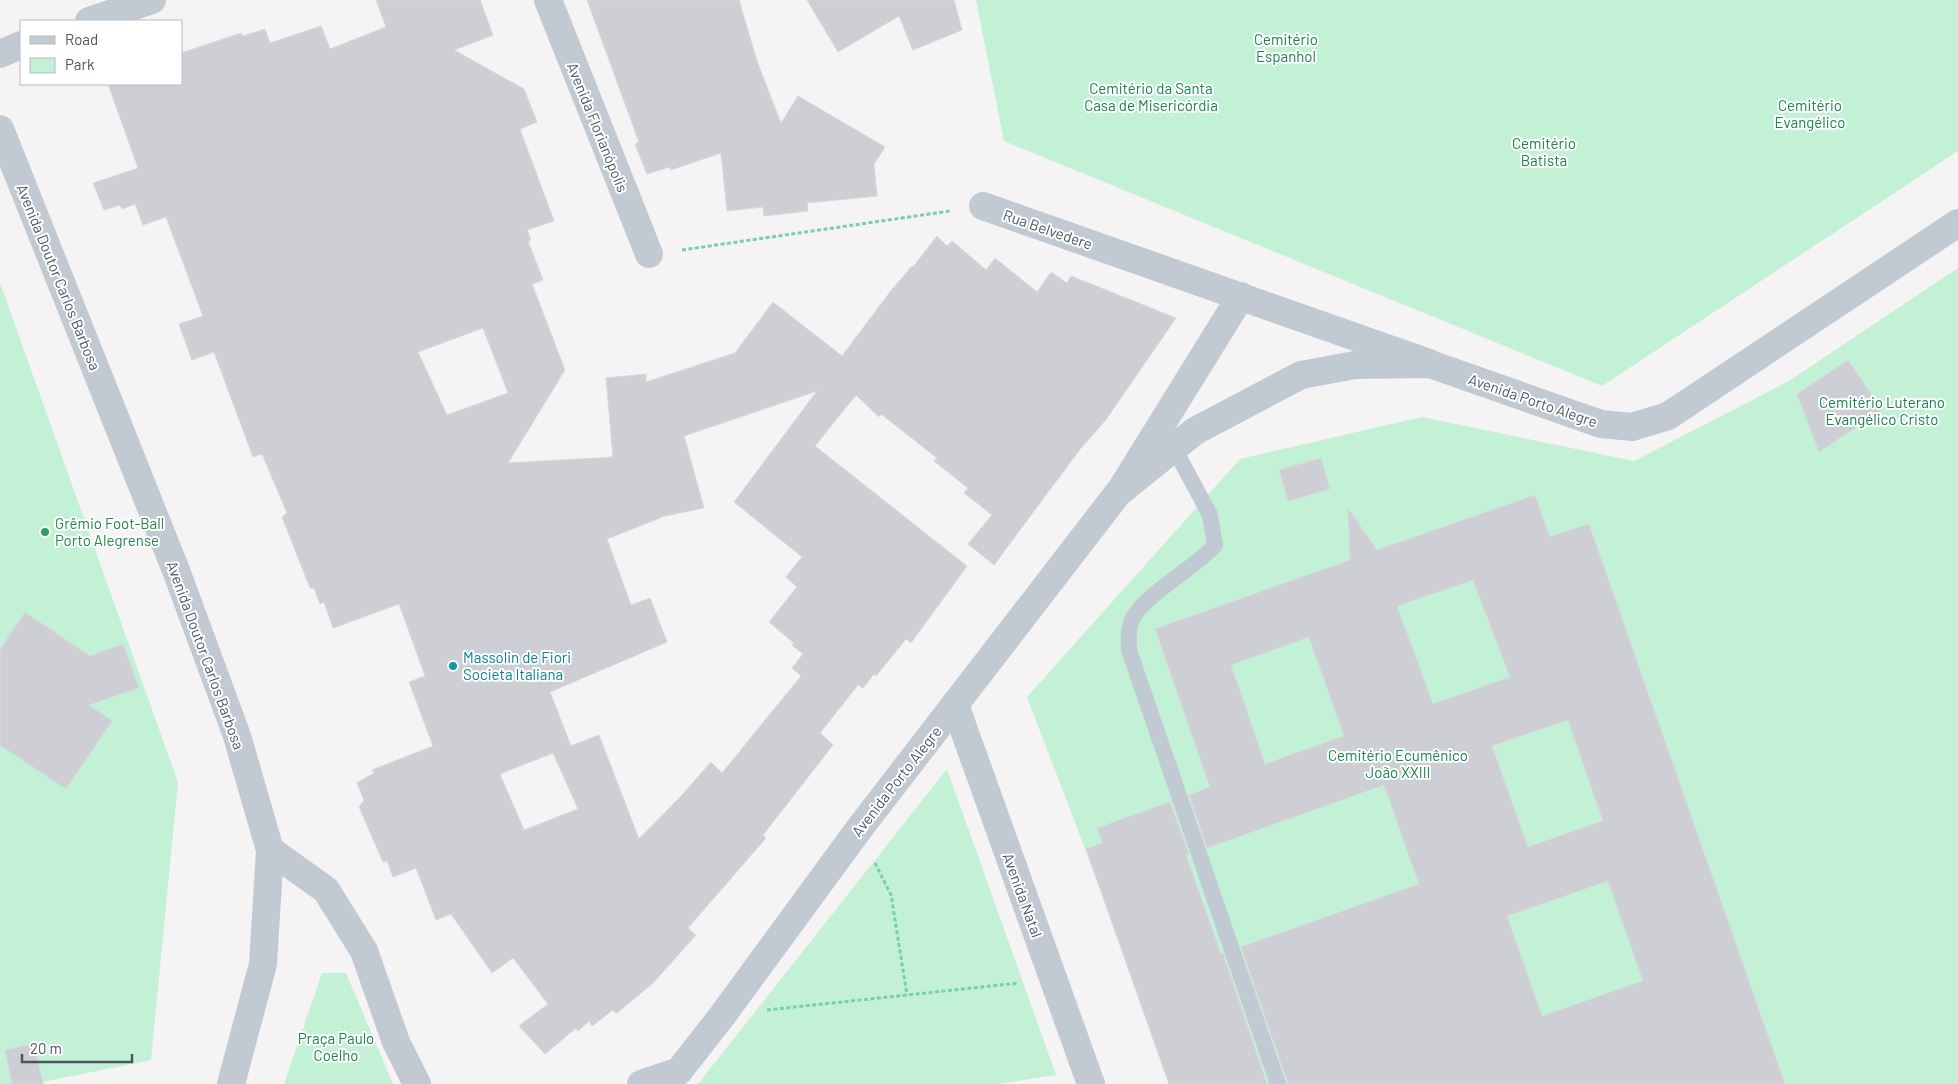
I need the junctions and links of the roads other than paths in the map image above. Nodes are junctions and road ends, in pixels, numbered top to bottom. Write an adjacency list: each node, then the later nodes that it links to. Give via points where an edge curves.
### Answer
1 (152, 0): 3 (street)
2 (548, 0): 9 (street, Avenida Florianópolis)
3 (92, 20)
4 (20, 45): 5 (street)
5 (0, 54)
6 (0, 129): 15 (street, Avenida Doutor Carlos Barbosa, via 177,573 237,736)
7 (983, 206): 10 (street, Rua Belvedere)
8 (1958, 223): 11 (street, Avenida Porto Alegre, via 1668,416 1632,427 1601,424)
9 (649, 254)
10 (1242, 296): 11 (street, Rua Belvedere); 13 (street, Avenida Porto Alegre)
11 (1430, 364): 12 (street, Avenida Porto Alegre, via 1355,365 1301,375 1195,431)
12 (1174, 448): 13 (street, Avenida Porto Alegre); 21 (lane, via 1210,515 1215,545 1206,556 1140,606 1130,625 1129,650)
13 (1118, 493): 14 (street, Avenida Porto Alegre)
14 (955, 705): 16 (street, Avenida Porto Alegre, via 722,1016); 20 (street, Avenida Natal)
15 (270, 850): 17 (street, Avenida Doutor Carlos Barbosa, via 263,964); 18 (street, via 326,890 364,951 396,1042)
16 (671, 1078): 19 (street, Avenida Porto Alegre)
17 (231, 1084)
18 (417, 1084)
19 (640, 1084)
20 (1091, 1084)
21 (1278, 1084)

